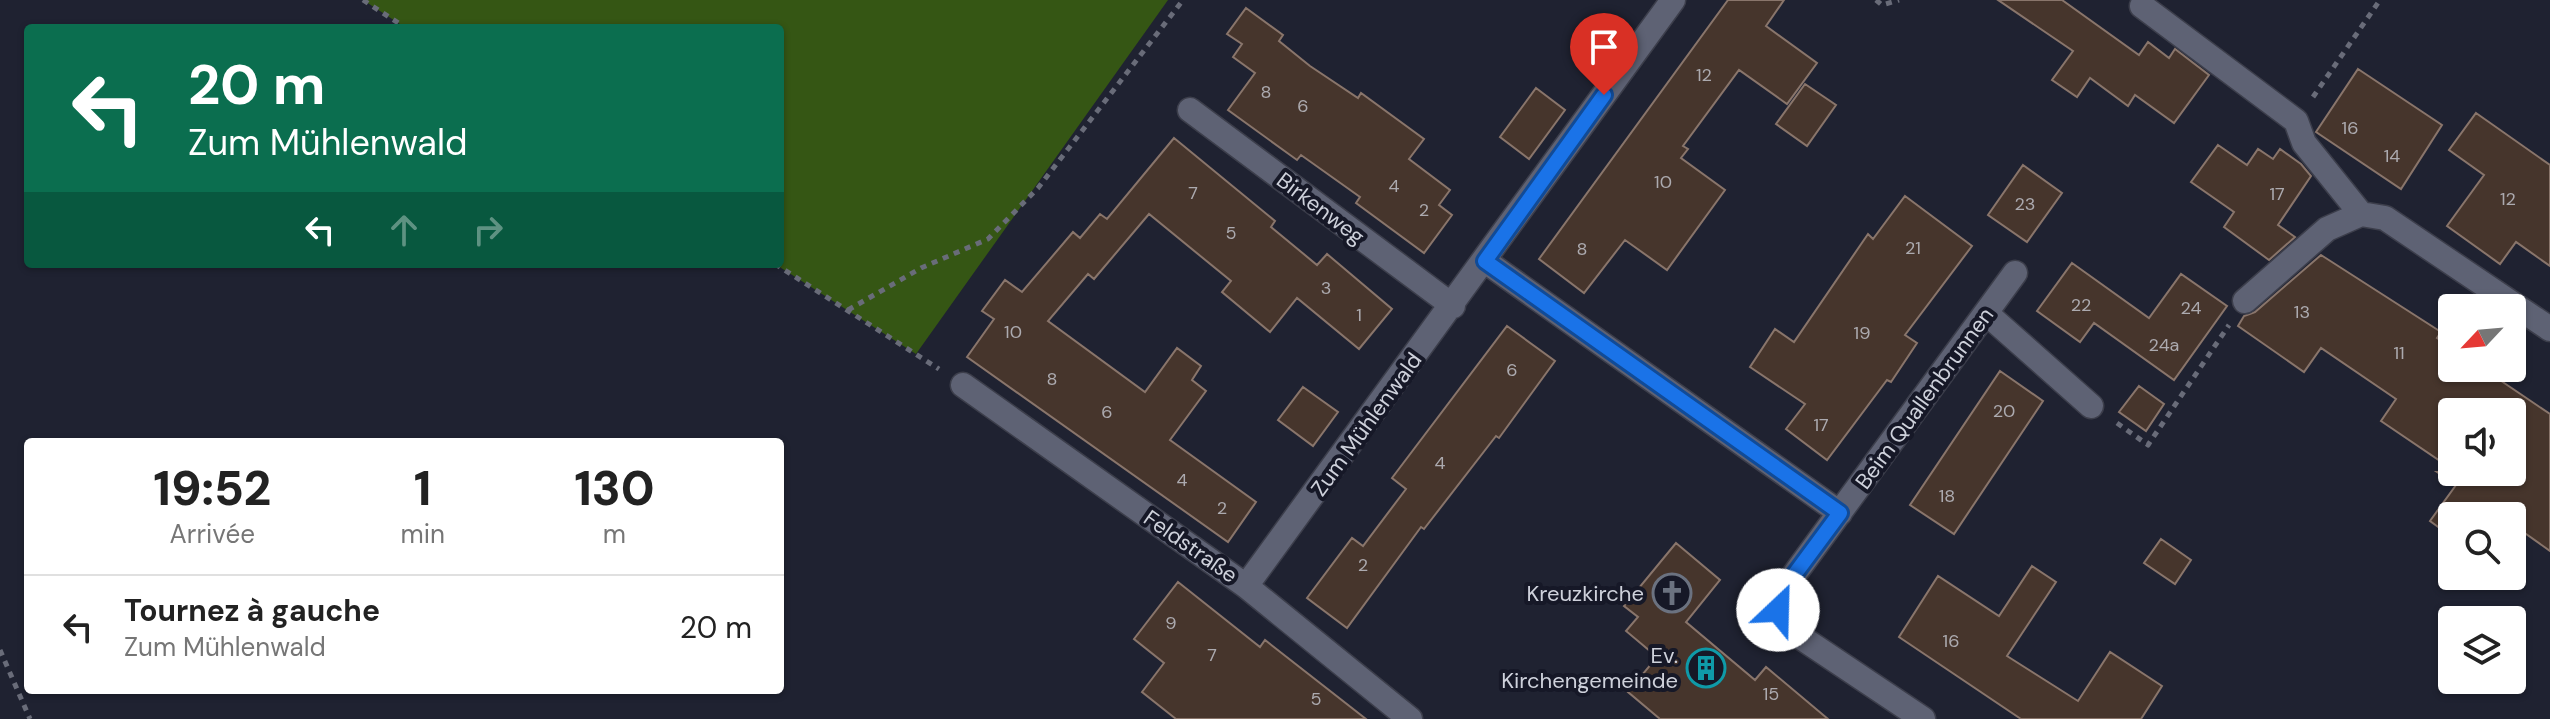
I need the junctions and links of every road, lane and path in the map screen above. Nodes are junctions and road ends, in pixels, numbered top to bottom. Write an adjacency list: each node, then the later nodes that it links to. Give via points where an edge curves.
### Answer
1 (363, 0): 8 (path)
2 (1183, 0): 17 (path, via 1038,188 988,239 921,268)
3 (1673, 0): 12 (street, Zum Mühlenwald)
4 (1876, 0): 5 (path, via 1882,5)
5 (1899, 0)
6 (2380, 0): 10 (path)
7 (2142, 6): 10 (street)
8 (400, 24)
9 (1190, 110): 16 (street, Birkenweg)
10 (2296, 121): 11 (street, via 2304,143)
11 (2361, 214): 15 (street, via 2327,229); 19 (street, via 2385,218)
12 (1485, 261): 16 (street, Zum Mühlenwald); 22 (street)
13 (781, 268): 17 (path)
14 (2015, 273): 18 (street, Beim Quallenbrunnen)
15 (2245, 301): 21 (path, via 2148,445)
16 (1453, 306): 23 (street, Zum Mühlenwald)
17 (848, 310): 20 (path)
18 (1986, 313): 21 (street); 22 (street, Beim Quallenbrunnen)
19 (2550, 329)
20 (963, 385): 23 (street, Feldstraße)
21 (2091, 406)
22 (1840, 513): 27 (street, Beim Quallenbrunnen, via 1780,594 1778,610 1787,628 1803,641)
23 (1246, 586): 26 (street, Feldstraße)
24 (0, 650): 25 (path)
25 (30, 719)
26 (1410, 719)
27 (1923, 719)

